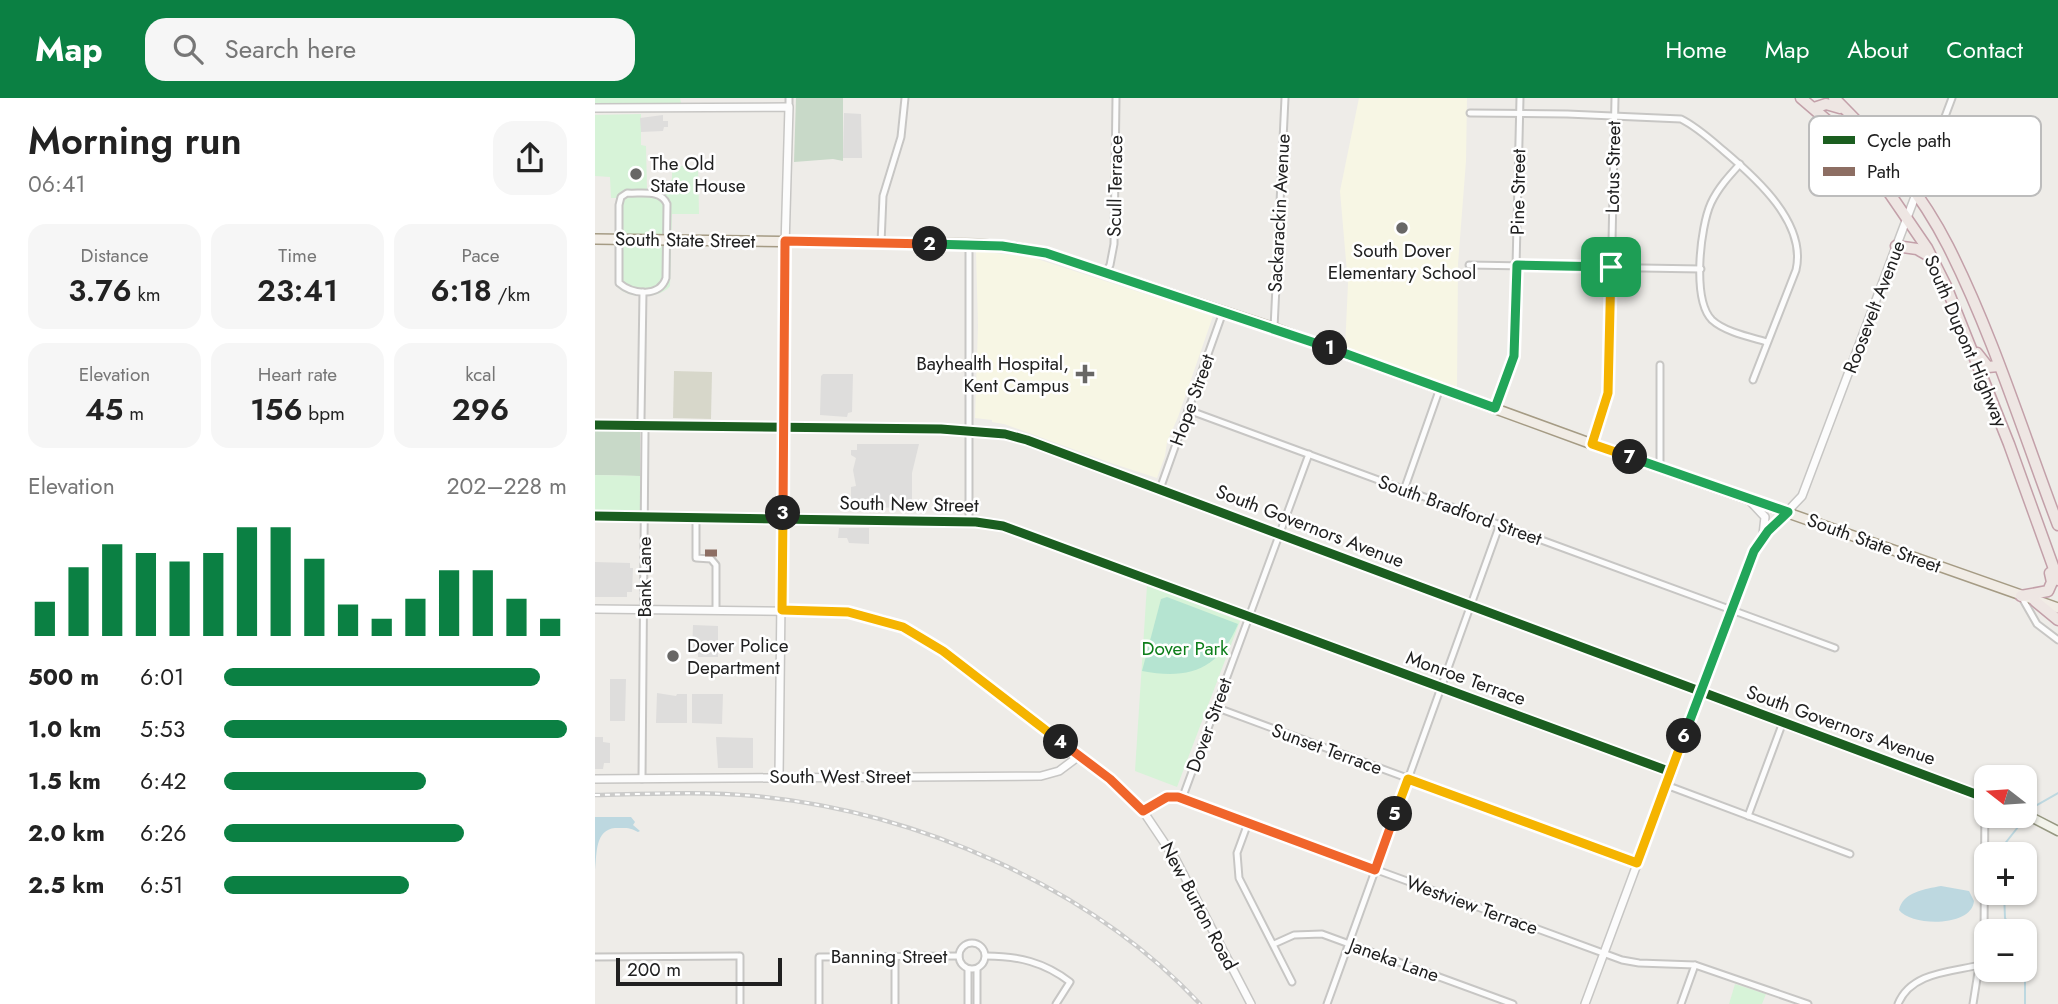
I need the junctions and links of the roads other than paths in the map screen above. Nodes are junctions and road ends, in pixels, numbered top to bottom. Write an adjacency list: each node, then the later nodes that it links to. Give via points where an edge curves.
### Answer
1 (688, 98): 12 (street)
2 (905, 98): 30 (street, via 901,137 883,195)
3 (1116, 98): 38 (street, Scull Terrace, via 1114,244)
4 (1285, 98): 42 (street, Sackarackin Avenue)
5 (1520, 98): 16 (street, Pine Street)
6 (1615, 98): 17 (street, Lotus Street)
7 (1801, 98): 13 (highway, South Dupont Highway)
8 (1834, 98): 14 (highway, South Dupont Highway)
9 (1952, 98): 20 (street, Roosevelt Avenue)
10 (789, 102): 12 (street); 29 (street)
11 (595, 108): 12 (street)
12 (689, 108)
13 (1814, 108): 14 (highway, via 1826,104); 18 (highway, South Dupont Highway)
14 (1847, 111): 19 (highway, South Dupont Highway)
15 (1470, 113): 16 (street)
16 (1520, 114): 17 (street); 35 (street, Pine Street)
17 (1615, 115): 21 (street, via 1681,119); 36 (street, Lotus Street)
18 (1823, 116)
19 (1851, 116)
20 (1945, 116)
21 (1741, 164): 37 (street, via 1717,192 1706,215); 43 (street, via 1777,204 1798,252 1797,270)
22 (1894, 196): 25 (highway, South Dupont Highway)
23 (1896, 196): 24 (highway, via 1906,200)
24 (1915, 196): 25 (street, Roosevelt Avenue); 45 (highway, South Dupont Highway, via 1948,246)
25 (1908, 217): 32 (street, Roosevelt Avenue); 33 (highway, South Dupont Highway)
26 (595, 239): 27 (main road, South State Street)
27 (619, 239): 28 (main road, South State Street); 28 (street, via 619,205 627,193 664,197); 39 (street, via 619,283)
28 (667, 239): 29 (main road, South State Street); 39 (street, via 665,283 658,290)
29 (785, 241): 30 (main road, South State Street); 52 (street)
30 (881, 243): 31 (main road, South State Street)
31 (969, 244): 38 (main road, South State Street, via 1035,251); 53 (street)
32 (1896, 246): 33 (highway, via 1917,248); 61 (street, Roosevelt Avenue, via 1805,490)
33 (1931, 257): 40 (highway, South Dupont Highway)
34 (1469, 265): 35 (street)
35 (1517, 265): 36 (street); 48 (street, Pine Street, via 1514,356)
36 (1611, 267): 37 (street); 54 (street, Lotus Street, via 1608,393)
37 (1701, 269): 43 (street, via 1702,304 1709,317 1723,327)
38 (1105, 273): 41 (main road, South State Street)
39 (643, 292): 51 (street, Bank Lane)
40 (1949, 296): 45 (highway, via 1962,314 1979,358 1988,367); 55 (highway, South Dupont Highway)
41 (1223, 312): 42 (main road, South State Street); 49 (street, Hope Street)
42 (1274, 328): 47 (main road, South State Street)
43 (1767, 342): 46 (street)
44 (1660, 365): 57 (street)
45 (1998, 366): 69 (highway, South Dupont Highway)
46 (1753, 380)
47 (1440, 388): 48 (main road, South State Street); 59 (street)
48 (1495, 408): 54 (main road, South State Street)
49 (1188, 410): 56 (street, South Bradford Street); 58 (street, Hope Street)
50 (595, 425): 51 (main road, South Governors Avenue)
51 (642, 426): 52 (main road, South Governors Avenue); 63 (street, Bank Lane)
52 (784, 428): 53 (main road, South Governors Avenue); 65 (street)
53 (969, 430): 58 (main road, South Governors Avenue, via 1027,440); 66 (street)
54 (1592, 444): 57 (main road, South State Street)
55 (2009, 444): 68 (highway, South Dupont Highway); 72 (highway)
56 (1309, 454): 59 (street, South Bradford Street); 70 (street, Dover Street)
57 (1660, 468): 60 (main road, South State Street)
58 (1160, 489): 70 (main road, South Governors Avenue)
59 (1404, 490): 67 (street, South Bradford Street)
60 (1747, 498): 61 (main road, South State Street); 71 (street, via 1765,517)
61 (1788, 512): 71 (street, Roosevelt Avenue); 74 (main road, South State Street)
62 (595, 516): 63 (street, South New Street)
63 (644, 516): 64 (street, South New Street); 79 (street, Bank Lane)
64 (696, 517): 65 (street, South New Street); 81 (street, via 696,558 711,558 716,565)
65 (783, 518): 66 (street, South New Street); 82 (street)
66 (969, 522): 83 (street, South New Street, via 1003,526 1043,539)
67 (1500, 524): 76 (street); 80 (street, South Bradford Street)
68 (2037, 525): 73 (highway, South Dupont Highway); 74 (highway, via 2052,586 2046,593)
69 (2058, 526)
70 (1279, 533): 76 (main road, South Governors Avenue); 83 (street, Dover Street)
71 (1763, 537): 80 (street, Roosevelt Avenue)
72 (2058, 564)
73 (2058, 580)
74 (2021, 596): 75 (main road, South State Street); 85 (street, via 2037,624)
75 (2035, 601): 78 (main road, South State Street); 84 (highway)
76 (1472, 606): 87 (street); 88 (main road, South Governors Avenue)
77 (595, 608): 79 (street, New Burton Road)
78 (2058, 608)
79 (643, 609): 81 (street, New Burton Road); 95 (street, Bank Lane)
80 (1732, 609): 86 (street, South Bradford Street); 88 (street, Roosevelt Avenue)
81 (716, 610): 82 (street, New Burton Road)
82 (782, 610): 91 (street, New Burton Road, via 848,612 903,627 943,651); 93 (street)
83 (1248, 617): 87 (street, Monroe Terrace); 89 (street, Dover Street)
84 (2058, 620)
85 (2058, 640)
86 (1835, 648)
87 (1441, 688): 92 (street, Monroe Terrace); 96 (street)
88 (1700, 693): 90 (main road, South Governors Avenue); 92 (street, Roosevelt Avenue)
89 (1215, 707): 96 (street, Sunset Terrace); 99 (street, Dover Street)
90 (1783, 722): 98 (main road, South Governors Avenue); 101 (street)
91 (1079, 756): 93 (street, South West Street, via 1059,771 1041,776); 100 (street, New Burton Road)
92 (1671, 772): 97 (street, Roosevelt Avenue)
93 (779, 776): 95 (street, South West Street)
94 (595, 779): 95 (street, South West Street)
95 (642, 779)
96 (1408, 779): 107 (street, Sunset Terrace); 108 (street)
97 (1666, 785): 101 (street); 107 (street, Roosevelt Avenue)
98 (1974, 794)
99 (1182, 799): 100 (street, via 1167,797); 103 (street, Westview Terrace)
100 (1143, 811): 129 (street, New Burton Road, via 1176,860)
101 (1748, 816): 106 (street)
102 (2037, 820): 105 (main road)
103 (1248, 823): 108 (street, Westview Terrace); 111 (street, via 1236,864)
104 (1985, 828): 109 (street)
105 (2058, 831)
106 (1850, 854)
107 (1637, 863): 112 (street, Roosevelt Avenue)
108 (1375, 870): 110 (street); 112 (street, Westview Terrace)
109 (1985, 919)
110 (1349, 943): 111 (street, Janeka Lane, via 1313,933 1294,934); 130 (street); 131 (street, Janeka Lane)
111 (1275, 944): 121 (street)
112 (1604, 953): 117 (street, Westview Terrace, via 1639,963); 132 (street, Roosevelt Avenue)
113 (895, 956): 114 (street, Banning Street); 124 (street, Banning Street, via 819,957); 125 (street)
114 (959, 956): 115 (street, via 973,943 981,946); 119 (street)
115 (986, 956): 120 (street); 128 (street, via 1030,960 1070,982)
116 (595, 957): 123 (street, via 739,956)
117 (1695, 965): 133 (street); 134 (street, Westview Terrace)
118 (1974, 967): 135 (street, via 1917,981)
119 (968, 969): 120 (street); 126 (street)
120 (977, 969): 127 (street)
121 (1292, 982)
122 (1977, 982): 136 (street)
123 (740, 1004)
124 (819, 1004)
125 (895, 1004)
126 (968, 1004)
127 (977, 1004)
128 (1056, 1004)
129 (1251, 1004)
130 (1327, 1004)
131 (1513, 1004)
132 (1585, 1004)
133 (1681, 1004)
134 (1808, 1004)
135 (1898, 1004)
136 (1972, 1004)

